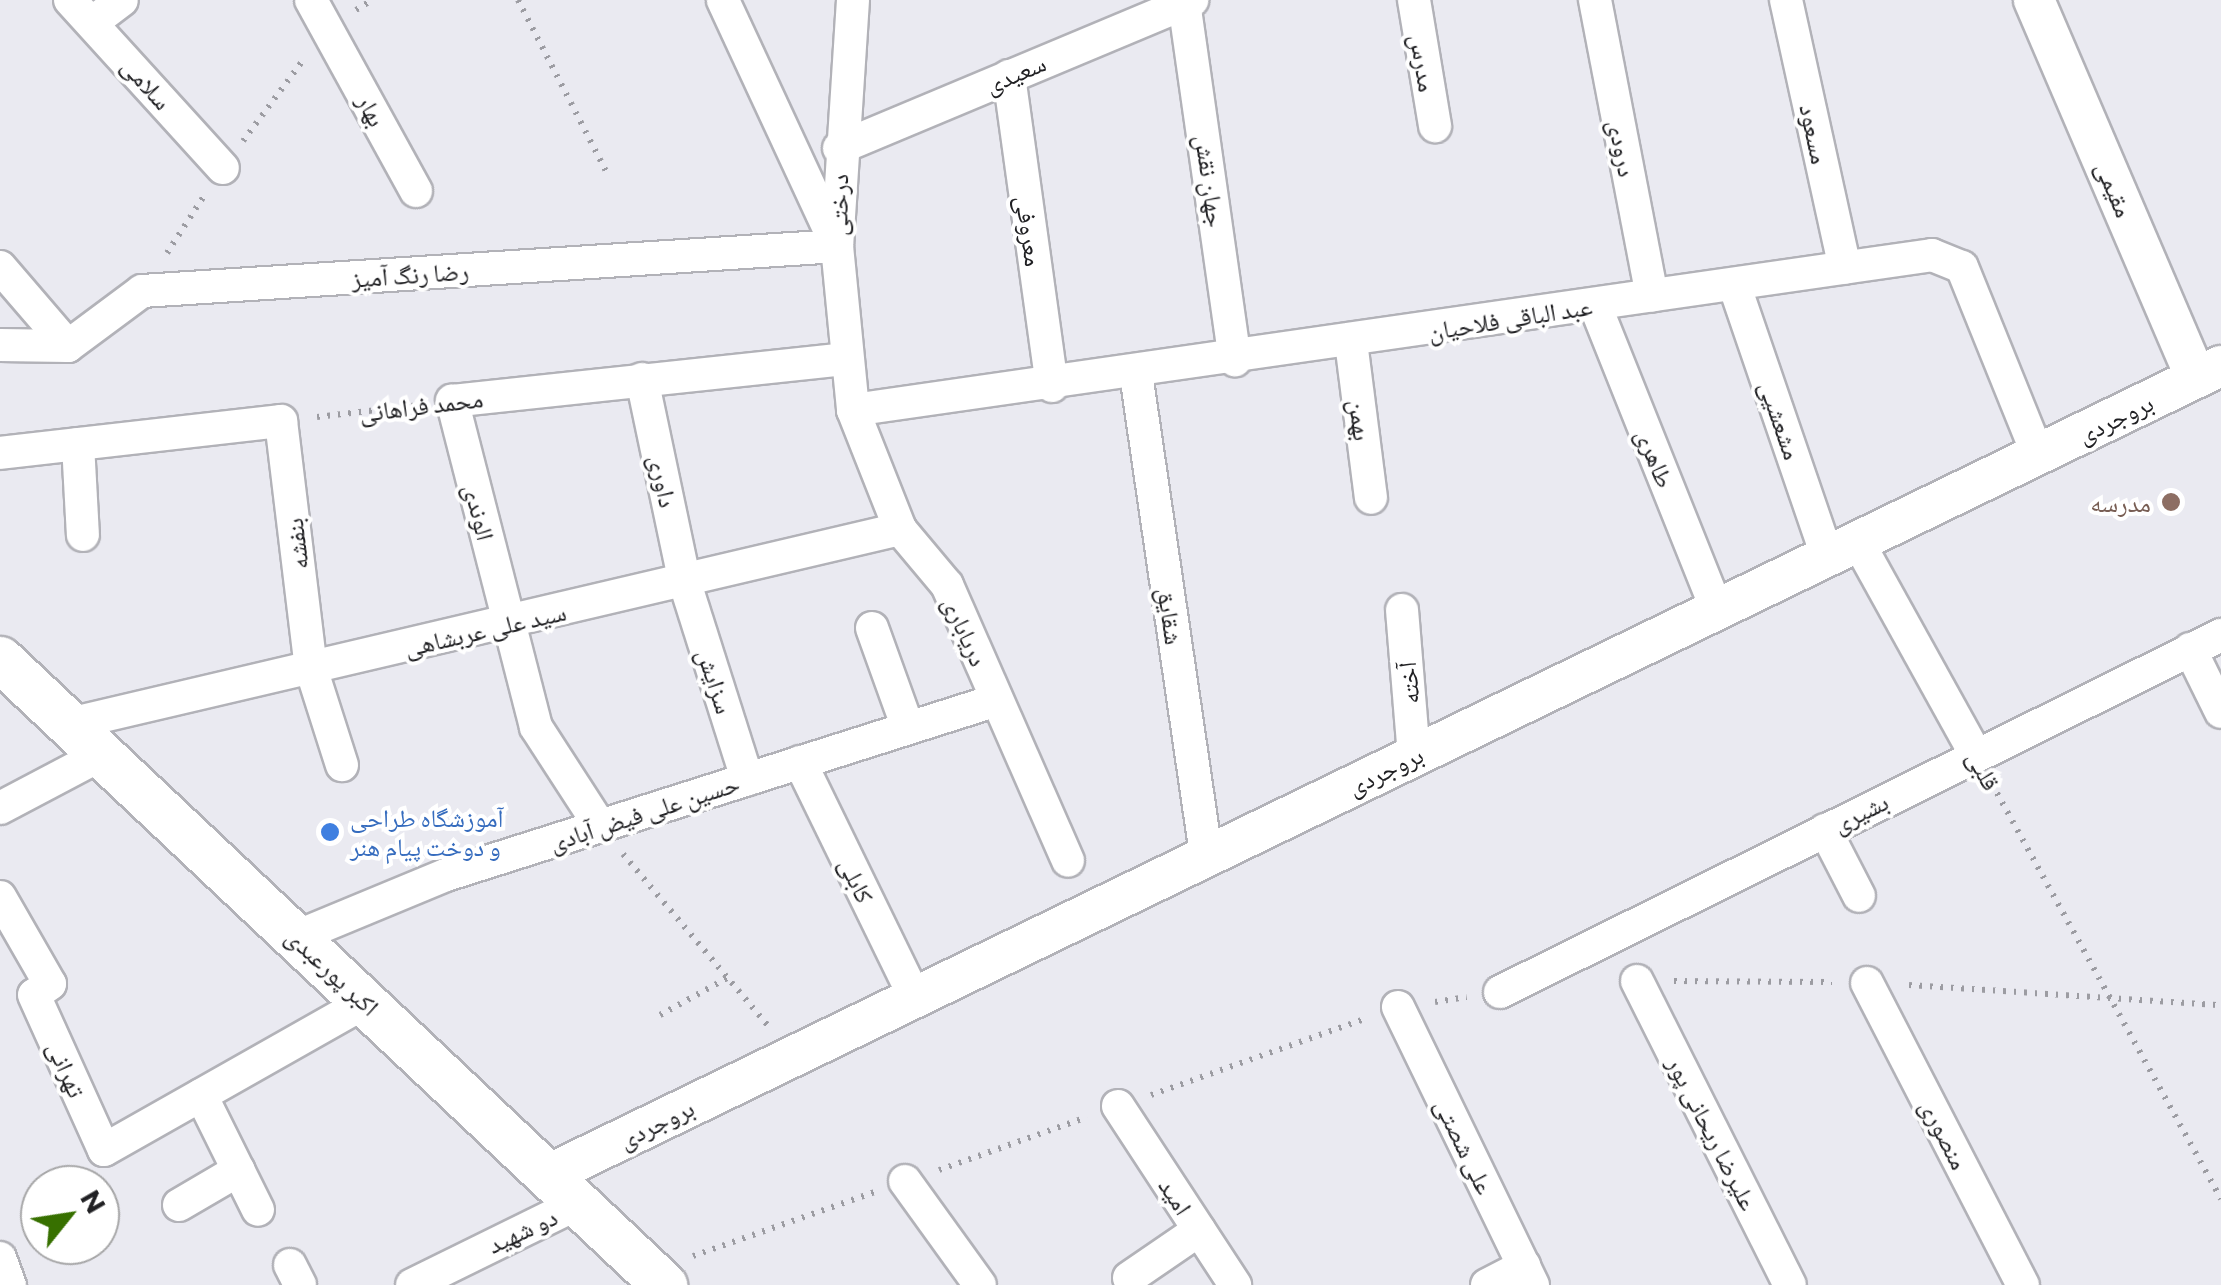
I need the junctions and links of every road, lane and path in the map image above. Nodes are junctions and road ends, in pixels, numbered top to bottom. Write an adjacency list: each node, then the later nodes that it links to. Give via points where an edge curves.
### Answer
1 (122, 0): 10 (street)
2 (518, 0): 16 (path)
3 (723, 0): 18 (street)
4 (852, 0): 14 (street, درختی)
5 (1414, 0): 13 (street, مدرس)
6 (1595, 0): 22 (street, درودی)
7 (1786, 0): 20 (street, مسعود)
8 (2034, 0): 29 (street, مقیمی)
9 (1188, 1): 12 (street, سعیدی); 28 (street, جهان نقش)
10 (82, 11): 15 (street, سلامی)
11 (319, 14): 17 (street, بهار)
12 (1008, 76): 14 (street, سعیدی); 32 (street, معروفی)
13 (1435, 126)
14 (839, 148): 18 (street, درختی)
15 (222, 168)
16 (607, 173)
17 (416, 192)
18 (837, 246): 26 (street, رضا رنگ آمیز, via 142,290); 27 (street, درختی)
19 (0, 266): 26 (street)
20 (1845, 268): 21 (street, عبد الباقی فلاحیان); 38 (street, عبد الباقی فلاحیان, via 1932,255 1962,266)
21 (1734, 284): 22 (street, عبد الباقی فلاحیان); 42 (street, مشعشیی)
22 (1652, 296): 23 (street, عبد الباقی فلاحیان)
23 (1595, 305): 24 (street, عبد الباقی فلاحیان); 45 (street, طاهری)
24 (1351, 342): 28 (street, عبد الباقی فلاحیان); 39 (street, بهمن)
25 (0, 345): 26 (street)
26 (68, 346)
27 (843, 359): 31 (street, محمد فراهانی); 34 (street, درختی)
28 (1235, 360): 30 (street, عبد الباقی فلاحیان)
29 (2209, 372): 38 (street, بروجردی)
30 (1136, 374): 32 (street, عبد الباقی فلاحیان); 65 (street, شقایق)
31 (642, 379): 33 (street, محمد فراهانی); 43 (street, داوری)
32 (1052, 386): 34 (street, عبد الباقی فلاحیان)
33 (452, 401): 35 (path, محمد فراهانی); 46 (street, الوندی)
34 (853, 410): 40 (street, دریاباری)
35 (281, 421): 36 (street); 51 (street, بنفشه)
36 (78, 444): 37 (street); 41 (street)
37 (0, 453)
38 (2038, 455): 42 (street, بروجردی)
39 (1371, 498)
40 (900, 529): 43 (street, سید علی عربشاهی); 52 (street, دریاباری, via 947,585)
41 (82, 536)
42 (1842, 549): 45 (street, بروجردی); 57 (street, قلبی)
43 (685, 583): 46 (street, سید علی عربشاهی); 61 (street, سزایش)
44 (1402, 610): 58 (street, آخته)
45 (1717, 610): 58 (street, بروجردی)
46 (507, 624): 51 (street, سید علی عربشاهی); 63 (street, الوندی, via 536,727)
47 (872, 628): 55 (street)
48 (2221, 635): 49 (street, بشیری)
49 (2190, 649): 53 (street); 57 (street, بشیری)
50 (0, 659): 54 (main road, اکبر پورعبدی)
51 (311, 668): 54 (street, سید علی عربشاهی); 60 (street, بنفشه)
52 (996, 700): 55 (street, حسین علی فیض آبادی); 66 (street, دریاباری)
53 (2221, 712)
54 (69, 724): 56 (main road, اکبر پورعبدی)
55 (908, 728): 59 (street, حسین علی فیض آبادی)
56 (106, 752): 62 (street); 69 (main road, اکبر پورعبدی)
57 (1976, 755): 64 (street, بشیری); 75 (path, قلبی)
58 (1414, 756): 65 (street, بروجردی)
59 (800, 762): 61 (street, حسین علی فیض آبادی); 74 (street, کابلی)
60 (342, 765)
61 (748, 779): 63 (street, حسین علی فیض آبادی)
62 (0, 808)
63 (600, 826): 69 (street, حسین علی فیض آبادی, via 446,875); 70 (path)
64 (1825, 830): 67 (street); 73 (street, بشیری)
65 (1207, 858): 74 (street, بروجردی)
66 (1068, 861)
67 (1859, 896)
68 (0, 897): 81 (street, تهرانی, via 50,984 34,996 104,1150)
69 (296, 937): 76 (main road, اکبر پورعبدی)
70 (727, 978): 79 (path); 80 (path)
71 (1637, 981): 72 (path); 97 (street, علیرضا ریحانی پور)
72 (1867, 983): 75 (path); 98 (street, منصوری)
73 (1500, 992): 78 (path)
74 (915, 998): 80 (street, بروجردی)
75 (2110, 998): 77 (path); 86 (path, قلبی)
76 (366, 1002): 81 (street, تهرانی); 85 (main road, اکبر پورعبدی)
77 (2221, 1005)
78 (1398, 1007): 82 (path); 90 (street, علی شصتی)
79 (660, 1015)
80 (794, 1056): 85 (street, بروجردی)
81 (201, 1095): 83 (street)
82 (1118, 1106): 84 (path); 89 (street, امید)
83 (240, 1170): 87 (street); 88 (street)
84 (905, 1182): 91 (path); 94 (street)
85 (564, 1189): 91 (main road, اکبر پورعبدی); 93 (street, دو شهید)
86 (2221, 1199)
87 (180, 1204)
88 (258, 1210)
89 (1199, 1230): 92 (street); 95 (street, امید)
90 (1528, 1275): 96 (street)
91 (657, 1278)
92 (1129, 1278)
93 (412, 1285)
94 (980, 1285)
95 (1235, 1285)
96 (1487, 1285)
97 (1790, 1285)
98 (2023, 1285)

